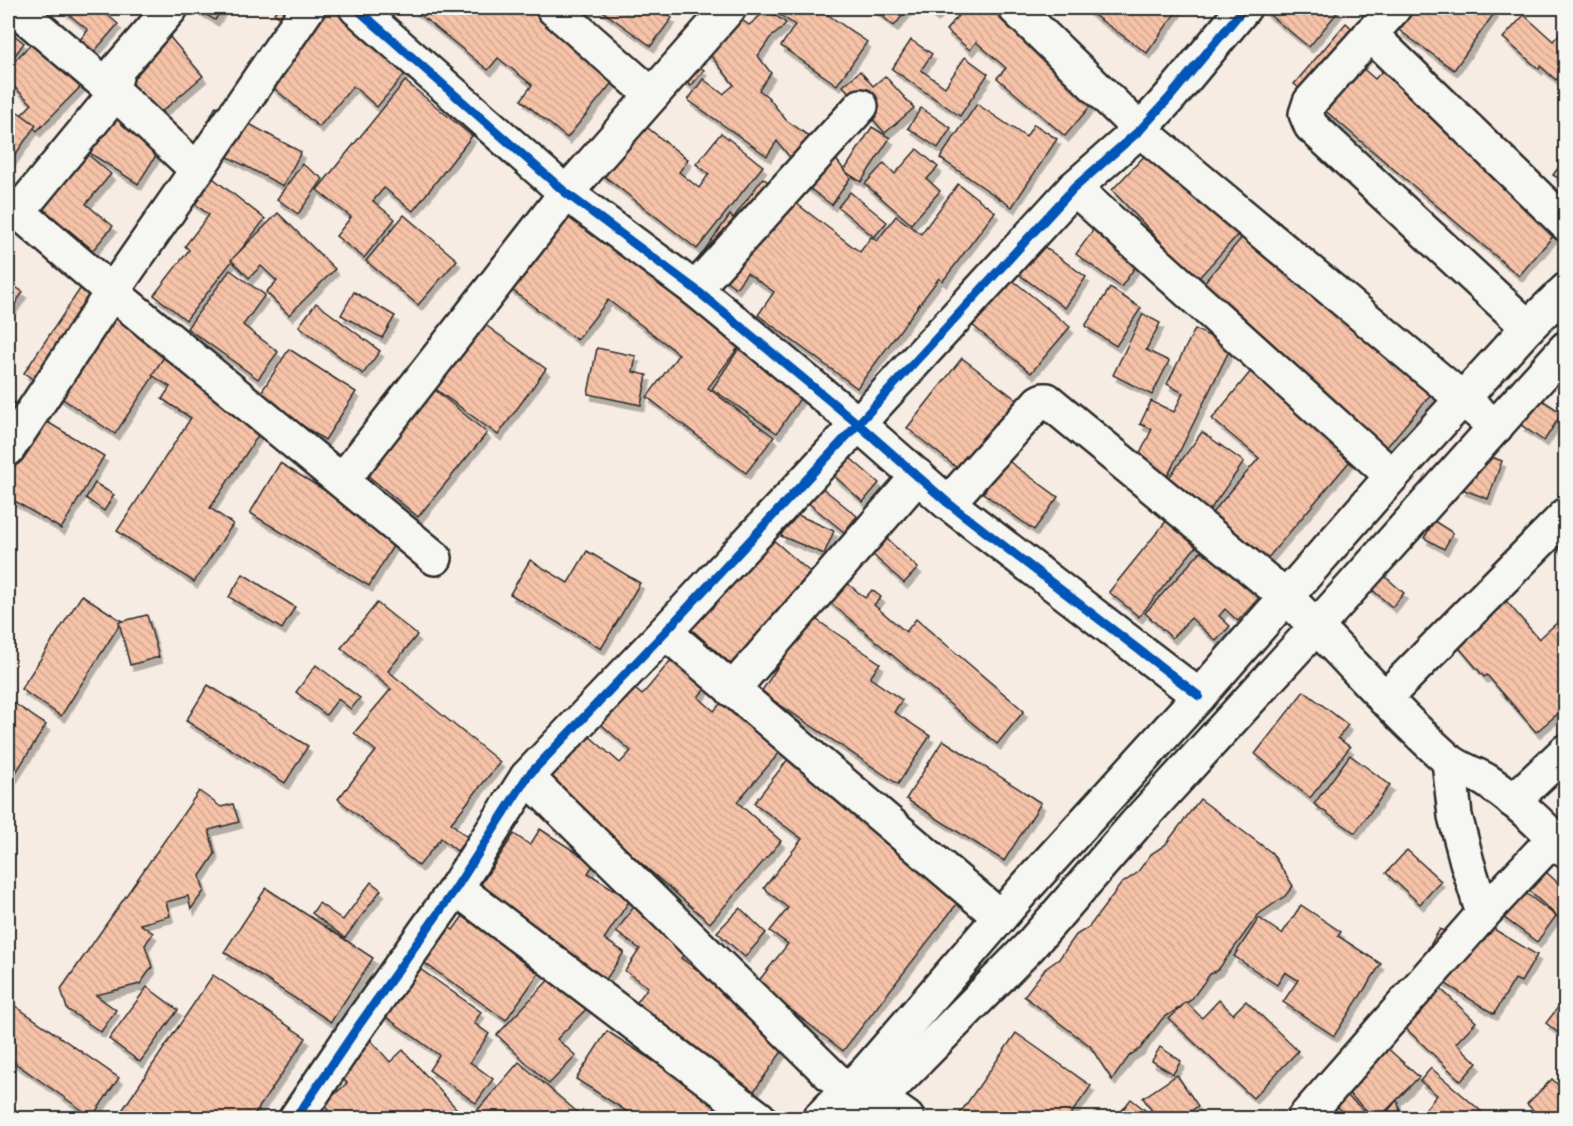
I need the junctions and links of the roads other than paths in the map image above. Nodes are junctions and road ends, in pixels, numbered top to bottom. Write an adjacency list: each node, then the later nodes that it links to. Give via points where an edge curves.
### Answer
1 (15, 8): 11 (street)
2 (171, 8): 11 (street, via 118,69)
3 (308, 8): 15 (street)
4 (356, 8): 17 (street)
5 (553, 8): 12 (street)
6 (729, 8): 12 (street)
7 (1015, 8): 14 (street)
8 (1244, 8): 14 (street)
9 (1394, 8): 10 (street)
10 (1370, 34): 19 (street); 23 (street, via 1310,102 1306,114 1311,126)
11 (112, 90): 15 (street); 18 (street, via 110,100)
12 (652, 95): 17 (street)
13 (861, 106): 20 (street)
14 (1140, 130): 16 (street); 25 (street)
15 (197, 170): 22 (street)
16 (1074, 188): 26 (street); 30 (street)
17 (566, 194): 20 (street); 31 (street)
18 (13, 207): 22 (street)
19 (1566, 224)
20 (695, 289): 26 (street)
21 (1566, 290): 23 (street)
22 (112, 292): 28 (street); 31 (street)
23 (1528, 327): 25 (street)
24 (1564, 355): 27 (street)
25 (1463, 398): 27 (street); 30 (street)
26 (858, 424): 29 (street); 37 (street)
27 (1496, 427): 36 (street)
28 (8, 447)
29 (918, 476): 32 (street); 38 (street)
30 (1392, 476): 35 (street)
31 (342, 481): 34 (street)
32 (948, 503): 35 (street, via 1039,402 1047,400); 39 (street)
33 (1566, 515): 40 (street)
34 (435, 558)
35 (1285, 596): 36 (street); 39 (street)
36 (1317, 626): 40 (street); 49 (street, via 1029,948)
37 (665, 632): 38 (street); 43 (street)
38 (732, 690): 48 (street)
39 (1199, 696): 48 (street)
40 (1384, 699): 42 (street)
41 (1566, 751): 44 (street)
42 (1449, 761): 44 (street); 47 (street, via 1455,816)
43 (526, 777): 46 (street); 49 (street)
44 (1513, 801): 45 (street)
45 (1560, 844): 47 (street)
46 (456, 888): 50 (street); 51 (street)
47 (1483, 914): 54 (street)
48 (1000, 917): 49 (street, via 868,1070)
49 (862, 1103): 52 (street); 53 (street)
50 (296, 1119)
51 (759, 1119)
52 (820, 1119)
53 (907, 1119)
54 (1304, 1119)

